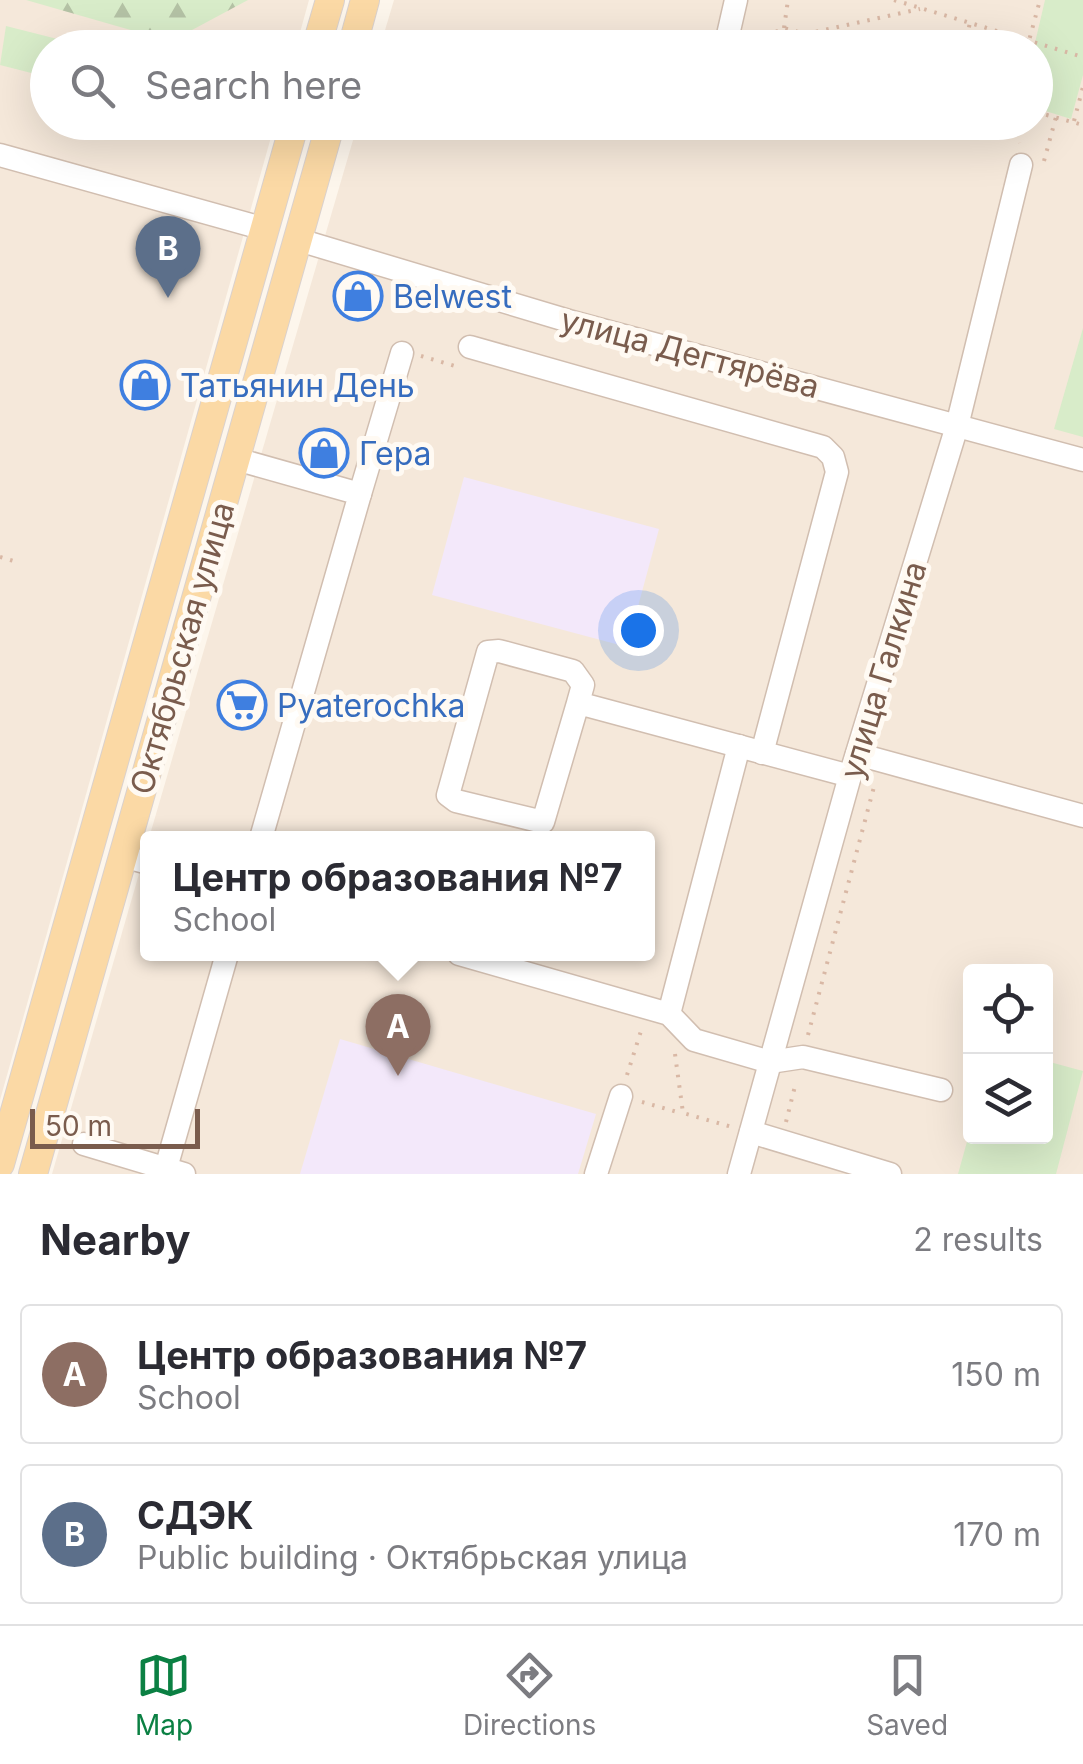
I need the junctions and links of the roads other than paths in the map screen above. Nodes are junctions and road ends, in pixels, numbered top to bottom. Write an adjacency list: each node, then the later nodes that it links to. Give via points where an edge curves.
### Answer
1 (330, 0): 4 (main road)
2 (365, 0): 5 (main road)
3 (736, 0): 6 (street)
4 (321, 30)
5 (357, 30)
6 (729, 30)
7 (290, 140): 11 (main road, Октябрьская улица)
8 (327, 140): 12 (main road, Октябрьская улица)
9 (0, 155): 11 (street)
10 (1021, 165): 15 (street, улица Галкина)
11 (265, 229): 35 (main road, Октябрьская улица)
12 (299, 240): 15 (street, улица Дегтярёва); 16 (main road, Октябрьская улица)
13 (470, 347): 21 (street, via 822,447 833,457 837,472)
14 (402, 354): 18 (street)
15 (956, 426): 17 (street, улица Дегтярёва); 22 (street, улица Галкина)
16 (236, 459): 18 (street); 24 (main road, Октябрьская улица)
17 (1083, 460)
18 (360, 494): 25 (street)
19 (578, 704): 19 (street, via 543,822 448,795 488,652 574,671 582,685); 20 (street)
20 (739, 746): 21 (street); 29 (street)
21 (762, 753): 22 (street)
22 (854, 765): 23 (street); 30 (street, улица Галкина)
23 (1083, 816)
24 (142, 831)
25 (262, 831)
26 (135, 860): 37 (main road, Октябрьская улица)
27 (226, 961): 36 (street)
28 (484, 961): 29 (street)
29 (659, 1011): 30 (street, via 694,1040)
30 (770, 1062): 31 (street, via 802,1057); 33 (street, улица Галкина)
31 (941, 1090)
32 (621, 1096): 38 (street)
33 (750, 1132): 39 (street, улица Галкина); 40 (street)
34 (84, 1144): 36 (street)
35 (0, 1164)
36 (175, 1171)
37 (33, 1174)
38 (596, 1174)
39 (739, 1174)
40 (890, 1174)

